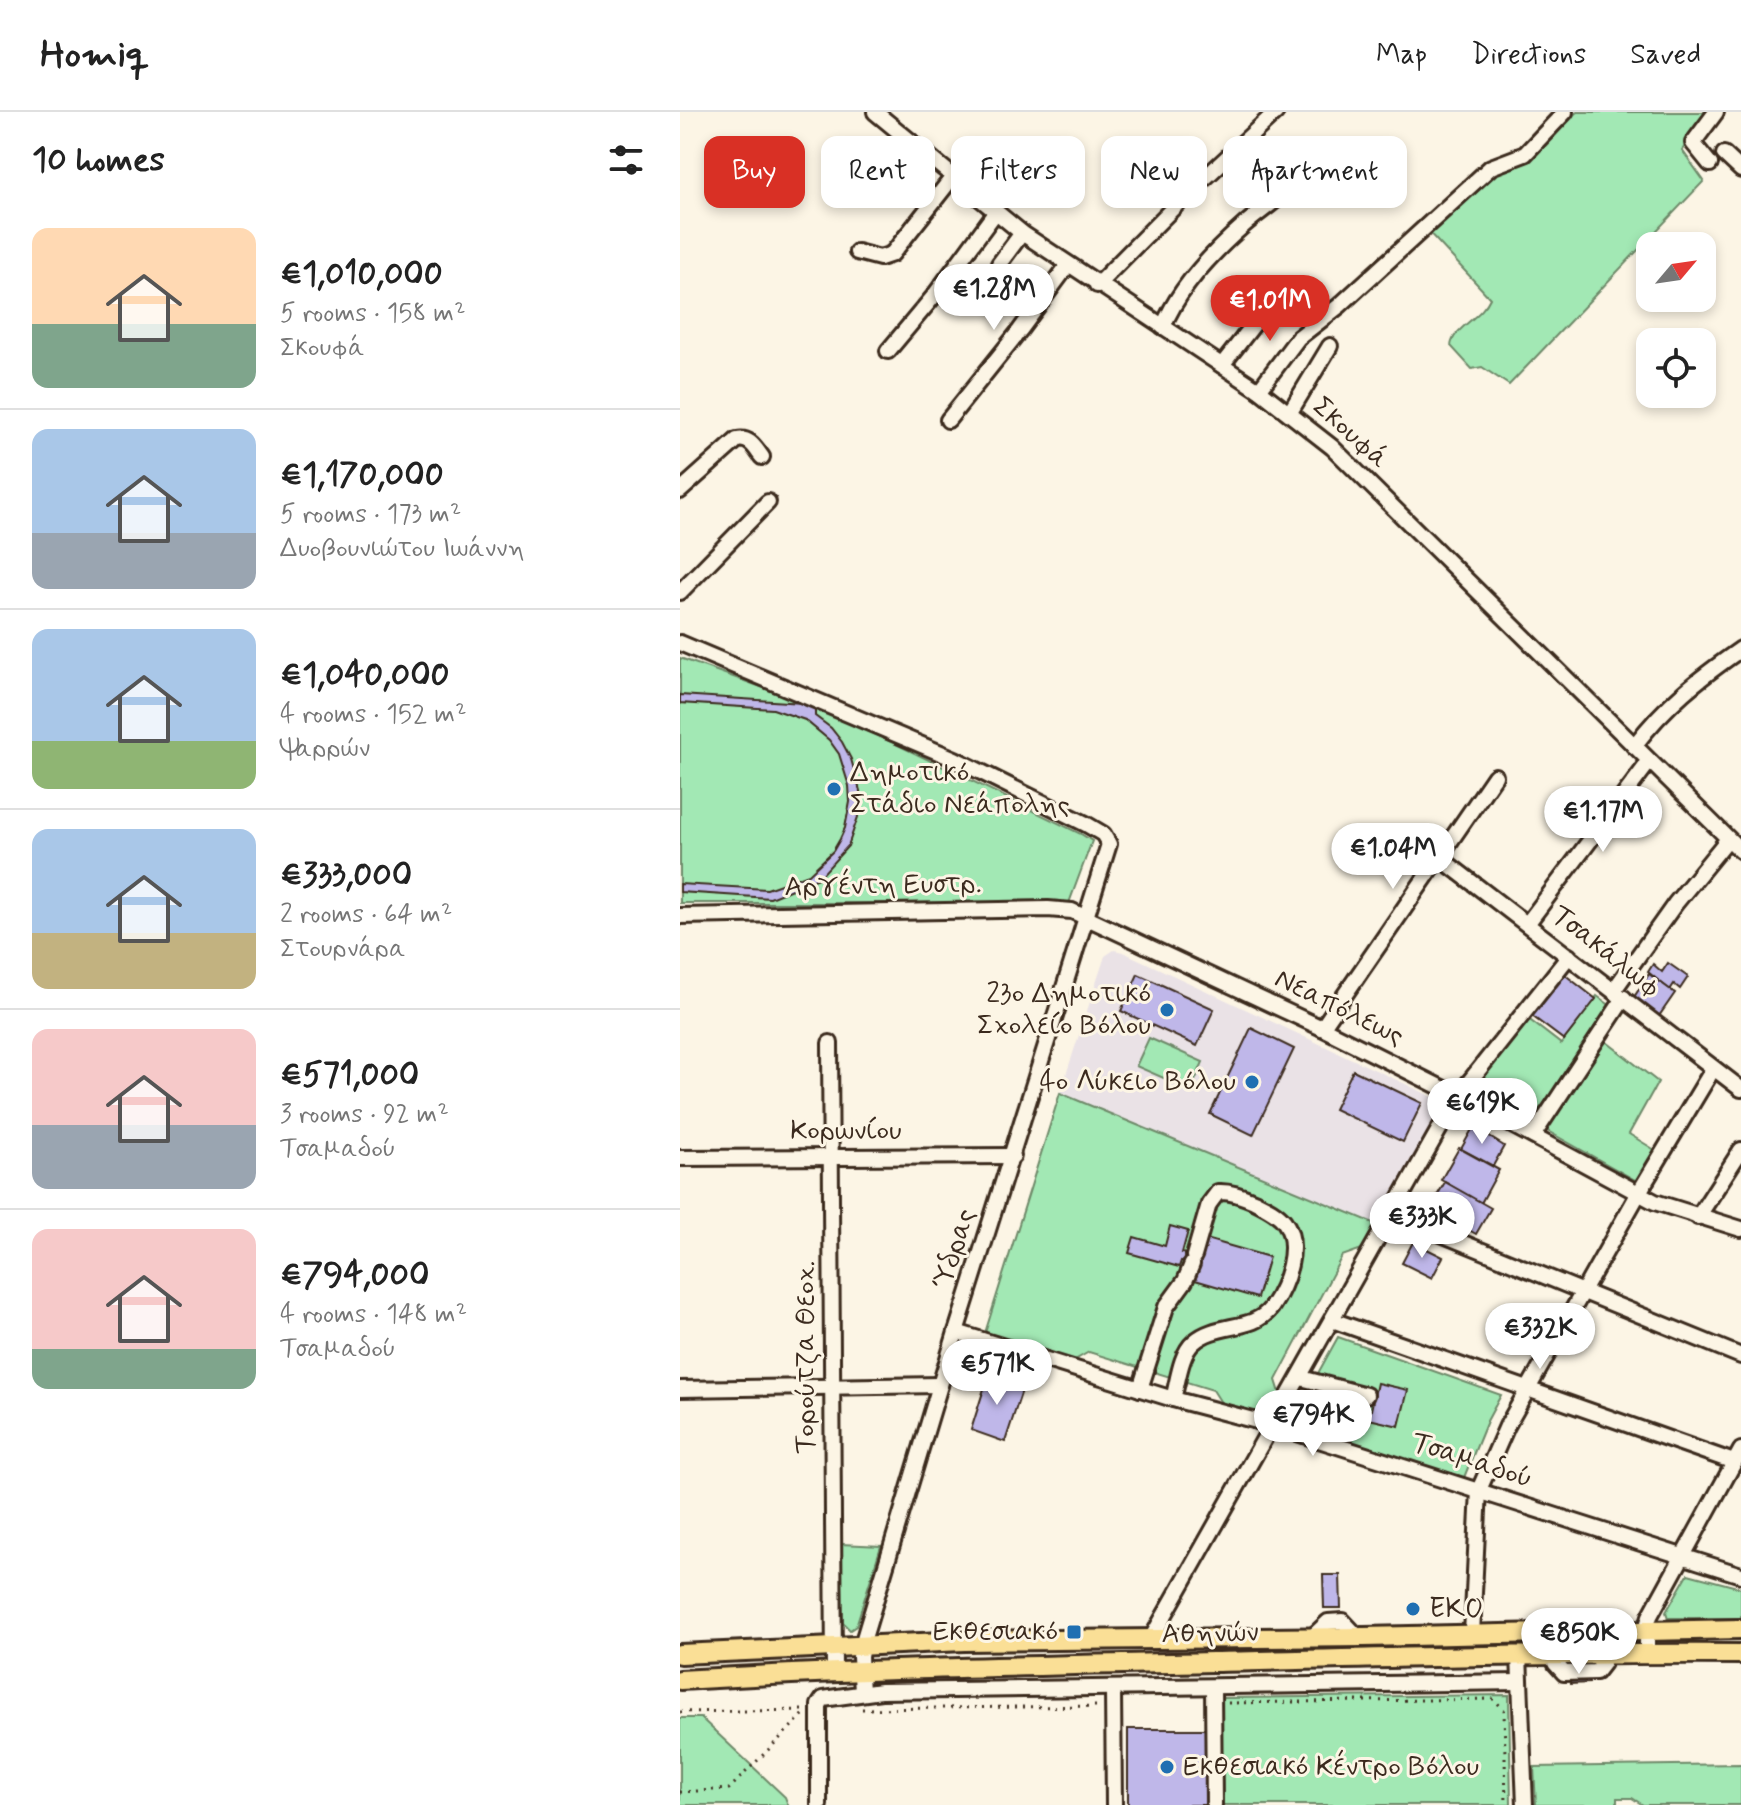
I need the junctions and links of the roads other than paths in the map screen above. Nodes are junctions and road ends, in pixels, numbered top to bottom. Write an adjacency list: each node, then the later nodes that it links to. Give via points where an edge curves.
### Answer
1 (875, 112): 8 (street, Σκουφά)
2 (1276, 112): 17 (street)
3 (1565, 112): 23 (street, via 1525,154 1491,167 1298,338)
4 (1716, 112): 6 (street, via 1693,143)
5 (1724, 154): 7 (street)
6 (1710, 164)
7 (1741, 170)
8 (951, 177)
9 (951, 179): 14 (street, via 892,254 880,258)
10 (989, 208): 12 (street, Σκουφά)
11 (1263, 208): 19 (street, via 1187,284)
12 (995, 213): 13 (street, Σκουφά); 21 (street)
13 (1022, 233): 15 (street); 16 (street, Σκουφά)
14 (857, 252)
15 (999, 264)
16 (1068, 265): 17 (street, Σκουφά); 25 (street)
17 (1097, 285): 19 (street, Σκουφά)
18 (1268, 306): 22 (street)
19 (1163, 327): 22 (street, Σκουφά)
20 (1330, 346): 24 (street)
21 (888, 351)
22 (1222, 365): 23 (street, Σκουφά)
23 (1259, 390): 24 (street, Σκουφά)
24 (1290, 412): 32 (street, Σκουφά, via 1332,447)
25 (948, 420)
26 (762, 457): 27 (street, via 752,443 737,440)
27 (680, 491)
28 (768, 502): 29 (street)
29 (680, 592)
30 (680, 643): 39 (street, Ύδρας, via 955,759 1103,834 1109,844)
31 (1741, 649): 32 (street, via 1683,691)
32 (1634, 746): 33 (street, Σκουφά)
33 (1649, 762): 35 (street, Σκουφά); 40 (street)
34 (1495, 776): 37 (street)
35 (1728, 839): 36 (street, Σκουφά); 42 (street, via 1675,904)
36 (1741, 851)
37 (1439, 857): 40 (street, Τσακάλωφ); 43 (street)
38 (680, 916): 39 (street, Αργέντη Ευστρ., via 1048,909)
39 (1086, 917): 43 (street, Νεαπόλεως); 50 (street, Ύδρας)
40 (1527, 924): 41 (street, Τσακάλωφ)
41 (1569, 956): 42 (street, Τσακάλωφ); 47 (street)
42 (1619, 994): 45 (street, Τσακάλωφ); 48 (street)
43 (1322, 1028): 47 (street, Νεαπόλεως)
44 (830, 1043): 51 (street, Τορούτζα Θεοχ.)
45 (1713, 1069): 46 (street, Τσακάλωφ); 53 (street)
46 (1741, 1089)
47 (1458, 1096): 48 (street, Νεαπόλεως); 54 (street)
48 (1533, 1136): 53 (street, Νεαπόλεως)
49 (1741, 1150): 55 (street)
50 (1013, 1156): 51 (street, Κορωνίου); 59 (street, Ύδρας)
51 (830, 1157): 52 (street, Κορωνίου); 63 (street, Τορούτζα Θεοχ.)
52 (680, 1158)
53 (1638, 1194): 55 (street, Νεαπόλεως); 57 (street)
54 (1392, 1214): 57 (street); 58 (street)
55 (1698, 1217): 56 (street, Νεαπόλεως)
56 (1741, 1229)
57 (1584, 1292): 60 (street); 64 (street)
58 (1332, 1320): 61 (street); 64 (street)
59 (956, 1332): 62 (street, Ύδρας); 66 (street, Τσαμαδού)
60 (1741, 1356)
61 (1301, 1378): 67 (street); 69 (street)
62 (940, 1385): 63 (street); 78 (street, Ύδρας)
63 (832, 1387): 65 (street); 79 (street, Τορούτζα Θεοχ.)
64 (1529, 1388): 70 (street); 71 (street)
65 (680, 1389)
66 (1140, 1389): 68 (street, Τσαμαδού); 68 (street, via 1166,1307 1185,1281 1211,1200 1218,1192 1232,1193 1283,1219 1290,1231 1286,1280 1257,1320 1194,1342)
67 (1366, 1395)
68 (1173, 1399): 69 (street, Τσαμαδού)
69 (1272, 1425): 71 (street, Τσαμαδού); 77 (street)
70 (1739, 1455): 72 (street)
71 (1479, 1490): 72 (street, Τσαμαδού); 76 (street)
72 (1681, 1555): 73 (street, Τσαμαδού); 74 (street)
73 (1741, 1575)
74 (1646, 1629): 75 (main road, Αθηνών); 76 (main road, Αθηνών); 81 (street)
75 (1741, 1629)
76 (1472, 1634): 77 (main road, Αθηνών)
77 (1151, 1639): 78 (main road, Αθηνών)
78 (862, 1645): 79 (main road, Αθηνών); 87 (street, Ύδρας)
79 (834, 1646): 80 (main road, Αθηνών); 86 (street, Τορούτζα Θεοχ.)
80 (680, 1654)
81 (1647, 1654): 82 (main road, Αθηνών); 83 (main road, Αθηνών)
82 (1741, 1654)
83 (1519, 1655): 87 (main road, Αθηνών); 89 (street)
84 (1555, 1663): 85 (street, via 1564,1673 1596,1672)
85 (1603, 1663)
86 (834, 1671): 87 (main road, Αθηνών); 88 (main road, Αθηνών)
87 (861, 1671): 90 (street, Ύδρας)
88 (680, 1680)
89 (1520, 1682): 91 (street); 96 (street)
90 (862, 1692): 92 (street); 93 (street, via 820,1702)
91 (1214, 1694): 92 (street); 95 (street)
92 (1113, 1695): 94 (street)
93 (819, 1805)
94 (1114, 1805)
95 (1214, 1805)
96 (1525, 1805)

